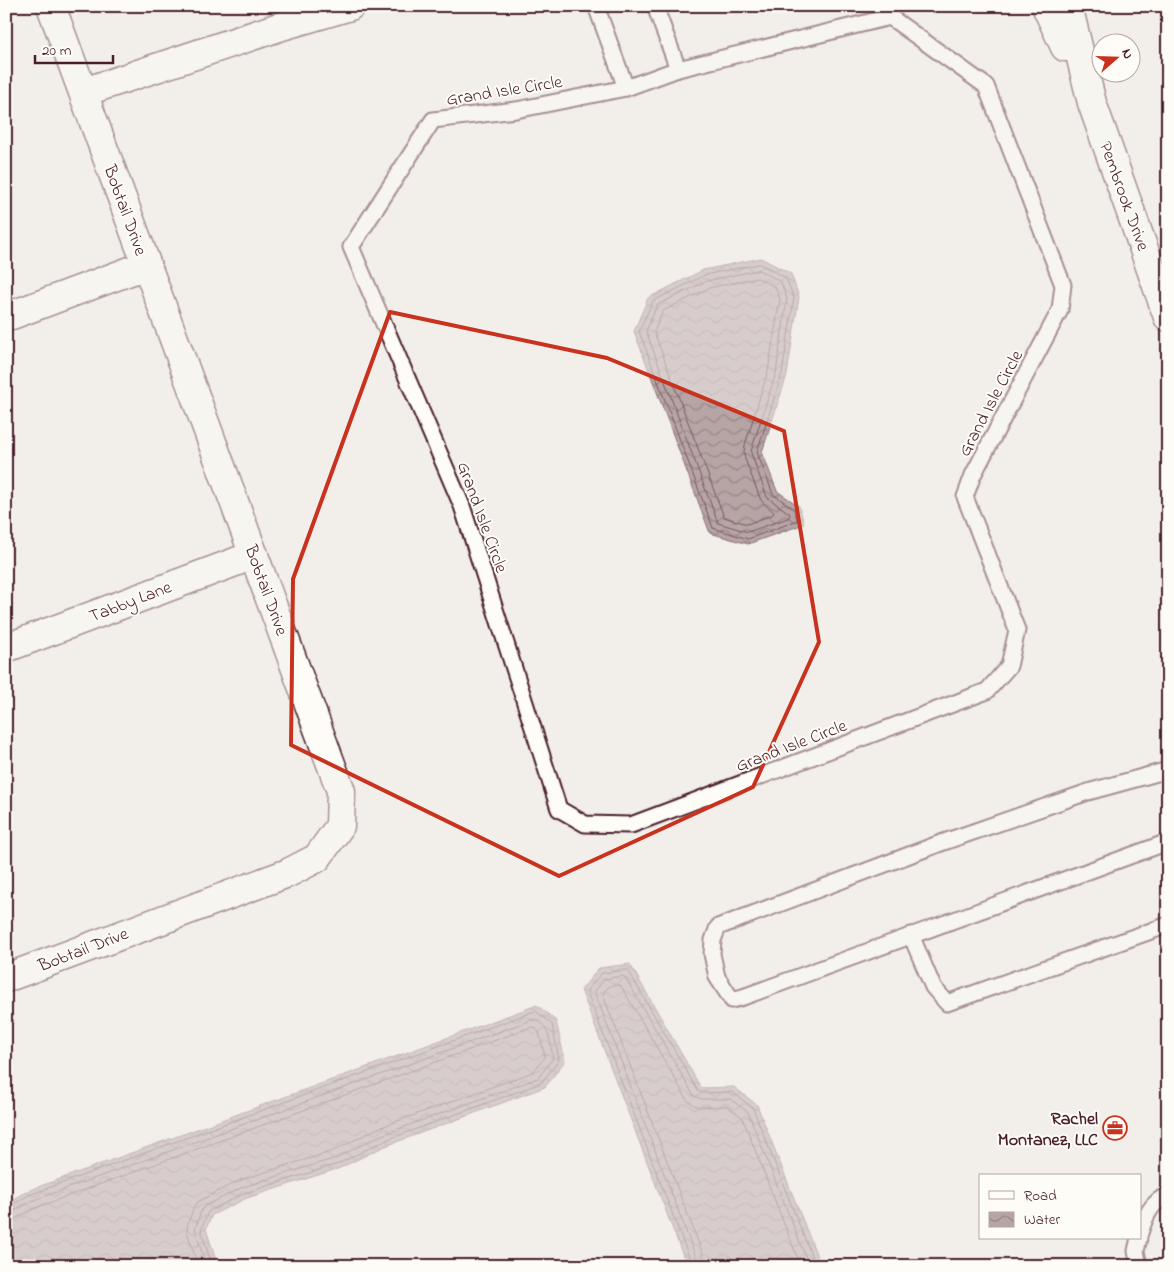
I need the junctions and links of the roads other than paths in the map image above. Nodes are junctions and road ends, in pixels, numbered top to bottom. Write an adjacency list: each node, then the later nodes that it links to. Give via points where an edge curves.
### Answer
1 (51, 6): 9 (street, Bobtail Drive)
2 (350, 6): 9 (street)
3 (596, 6): 8 (lane)
4 (655, 6): 7 (lane)
5 (1046, 6): 10 (street, Pembrook Drive)
6 (1068, 6): 10 (street, Pembrook Drive)
7 (678, 69): 8 (lane, Grand Isle Circle); 8 (lane, Grand Isle Circle, via 890,17 986,86 1063,285 1060,310 973,475 965,497 1017,630 1010,666 988,691 631,825 585,824 559,809 462,506 351,247 433,120 516,110)
8 (626, 88)
9 (84, 92): 11 (street, Bobtail Drive)
10 (1092, 103): 13 (street, Pembrook Drive)
11 (146, 265): 12 (street); 14 (street, Bobtail Drive)
12 (6, 316)
13 (1168, 317)
14 (254, 555): 15 (street, Tabby Lane); 20 (street, Bobtail Drive, via 341,791 340,826 317,858 288,873)
15 (6, 648)
16 (1168, 770): 19 (lane, via 1088,792 941,843 718,927 712,954 717,977 732,1000)
17 (1168, 842): 19 (lane)
18 (1168, 925): 19 (lane, via 947,1003 933,987)
19 (911, 935)
20 (6, 978)
21 (1168, 1195): 22 (lane, via 1148,1210)
22 (1142, 1227)
23 (1139, 1240): 24 (lane)
24 (1138, 1266)

